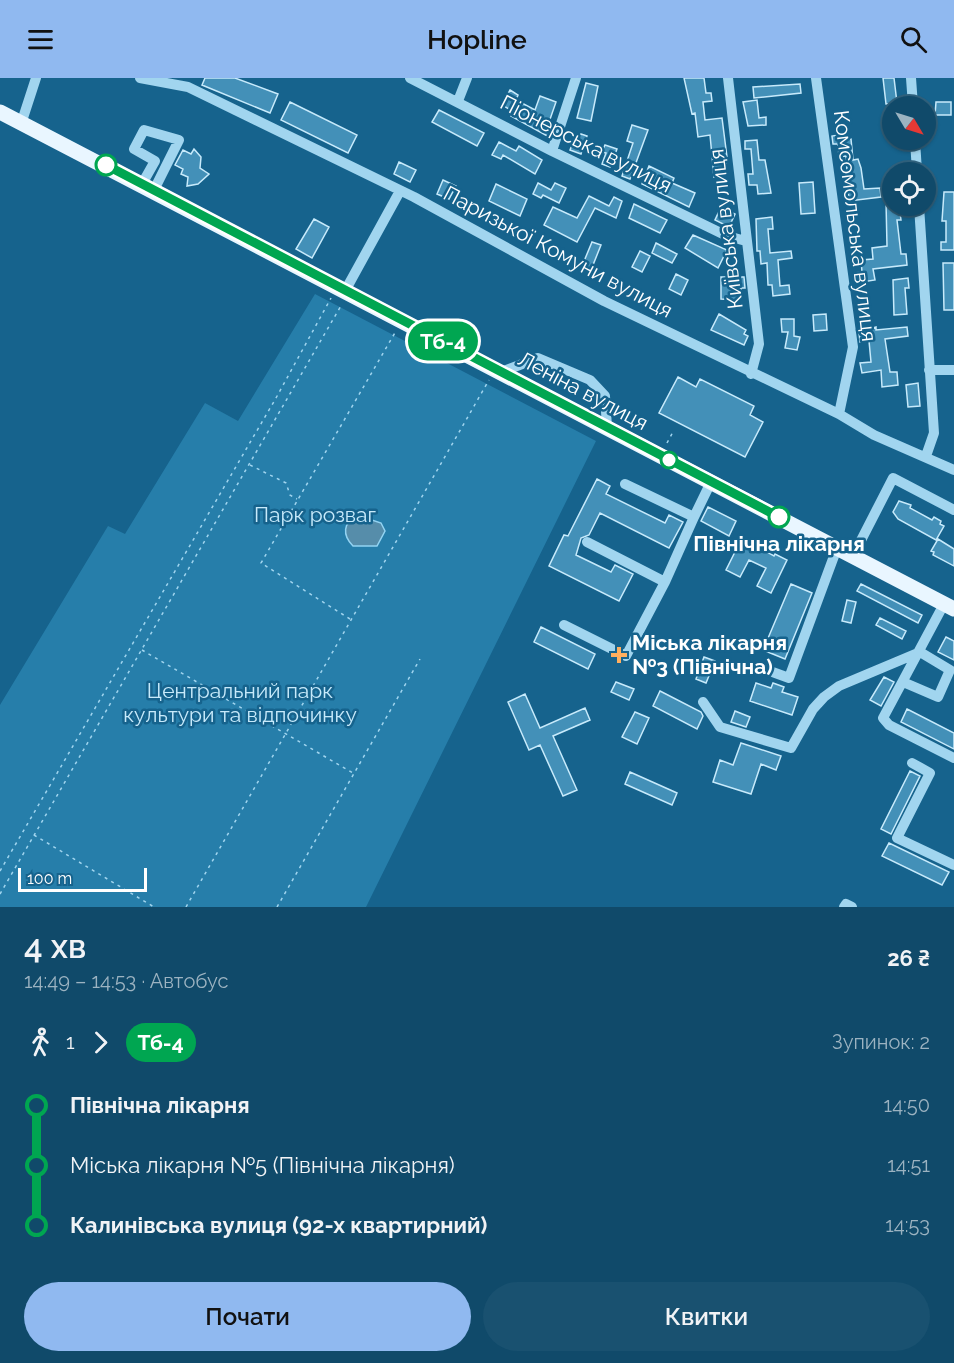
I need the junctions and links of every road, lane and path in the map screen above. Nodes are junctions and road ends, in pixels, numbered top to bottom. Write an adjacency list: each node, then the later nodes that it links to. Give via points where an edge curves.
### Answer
1 (36, 78): 12 (street)
2 (140, 78): 15 (street, Паризької Комуни вулиця, via 188,87)
3 (410, 78): 10 (street, Піонерська вулиця)
4 (467, 78): 10 (street)
5 (576, 78): 13 (street)
6 (728, 78): 17 (street, Київська вулиця)
7 (816, 78): 24 (street, Комсомольська вулиця, via 853,347)
8 (911, 78): 9 (street)
9 (912, 96)
10 (458, 101): 13 (street, Піонерська вулиця)
11 (0, 112): 12 (main road, Леніна вулиця)
12 (22, 121): 14 (main road, Леніна вулиця)
13 (552, 151): 17 (street, Піонерська вулиця, via 727,236)
14 (148, 187): 14 (street, via 179,140 144,130 134,149 155,161); 18 (main road, Леніна вулиця)
15 (400, 191): 18 (street); 23 (street, Паризької Комуни вулиця, via 604,301)
16 (920, 216): 20 (street)
17 (747, 241): 23 (street, Київська вулиця, via 759,344)
18 (343, 290): 19 (main road, Леніна вулиця); 29 (path); 55 (path)
19 (402, 320): 22 (main road, Леніна вулиця); 33 (path)
20 (929, 370): 21 (street); 28 (street, via 934,433)
21 (954, 370)
22 (498, 371): 25 (main road, Леніна вулиця); 25 (street, via 538,358 591,380 605,396); 41 (path)
23 (751, 374): 24 (street, Паризької Комуни вулиця)
24 (839, 414): 28 (street, Паризької Комуни вулиця, via 873,435)
25 (607, 427): 31 (main road, Леніна вулиця)
26 (674, 430): 27 (path)
27 (667, 443)
28 (926, 456): 30 (street, Паризької Комуни вулиця)
29 (249, 465): 33 (path, via 286,483 290,495); 43 (path)
30 (954, 470)
31 (711, 482): 35 (street); 37 (main road, Леніна вулиця)
32 (625, 484): 35 (street)
33 (298, 500): 41 (path, via 261,563)
34 (954, 510): 38 (street, via 893,478)
35 (694, 517): 39 (street)
36 (587, 542): 39 (street)
37 (837, 548): 38 (main road, Леніна вулиця); 46 (street, via 789,678)
38 (853, 556): 40 (main road, Леніна вулиця)
39 (665, 582): 42 (street, via 626,656)
40 (949, 607): 44 (street)
41 (351, 620): 49 (path)
42 (564, 625)
43 (141, 650): 49 (path); 53 (path)
44 (920, 652): 47 (street); 47 (street, via 950,670 938,697); 48 (street, via 839,686 824,697 791,748 720,727)
45 (420, 659): 52 (path)
46 (767, 670)
47 (903, 682): 50 (street, via 883,718 885,723)
48 (703, 702)
49 (286, 733): 52 (path); 58 (path)
50 (954, 758)
51 (912, 763): 54 (street, via 930,773 897,838)
52 (354, 774): 59 (path)
53 (34, 835): 56 (path); 57 (path)
54 (954, 865)
55 (0, 871)
56 (0, 894)
57 (154, 907)
58 (186, 907)
59 (277, 907)
60 (844, 907): 61 (street)
61 (852, 907)

